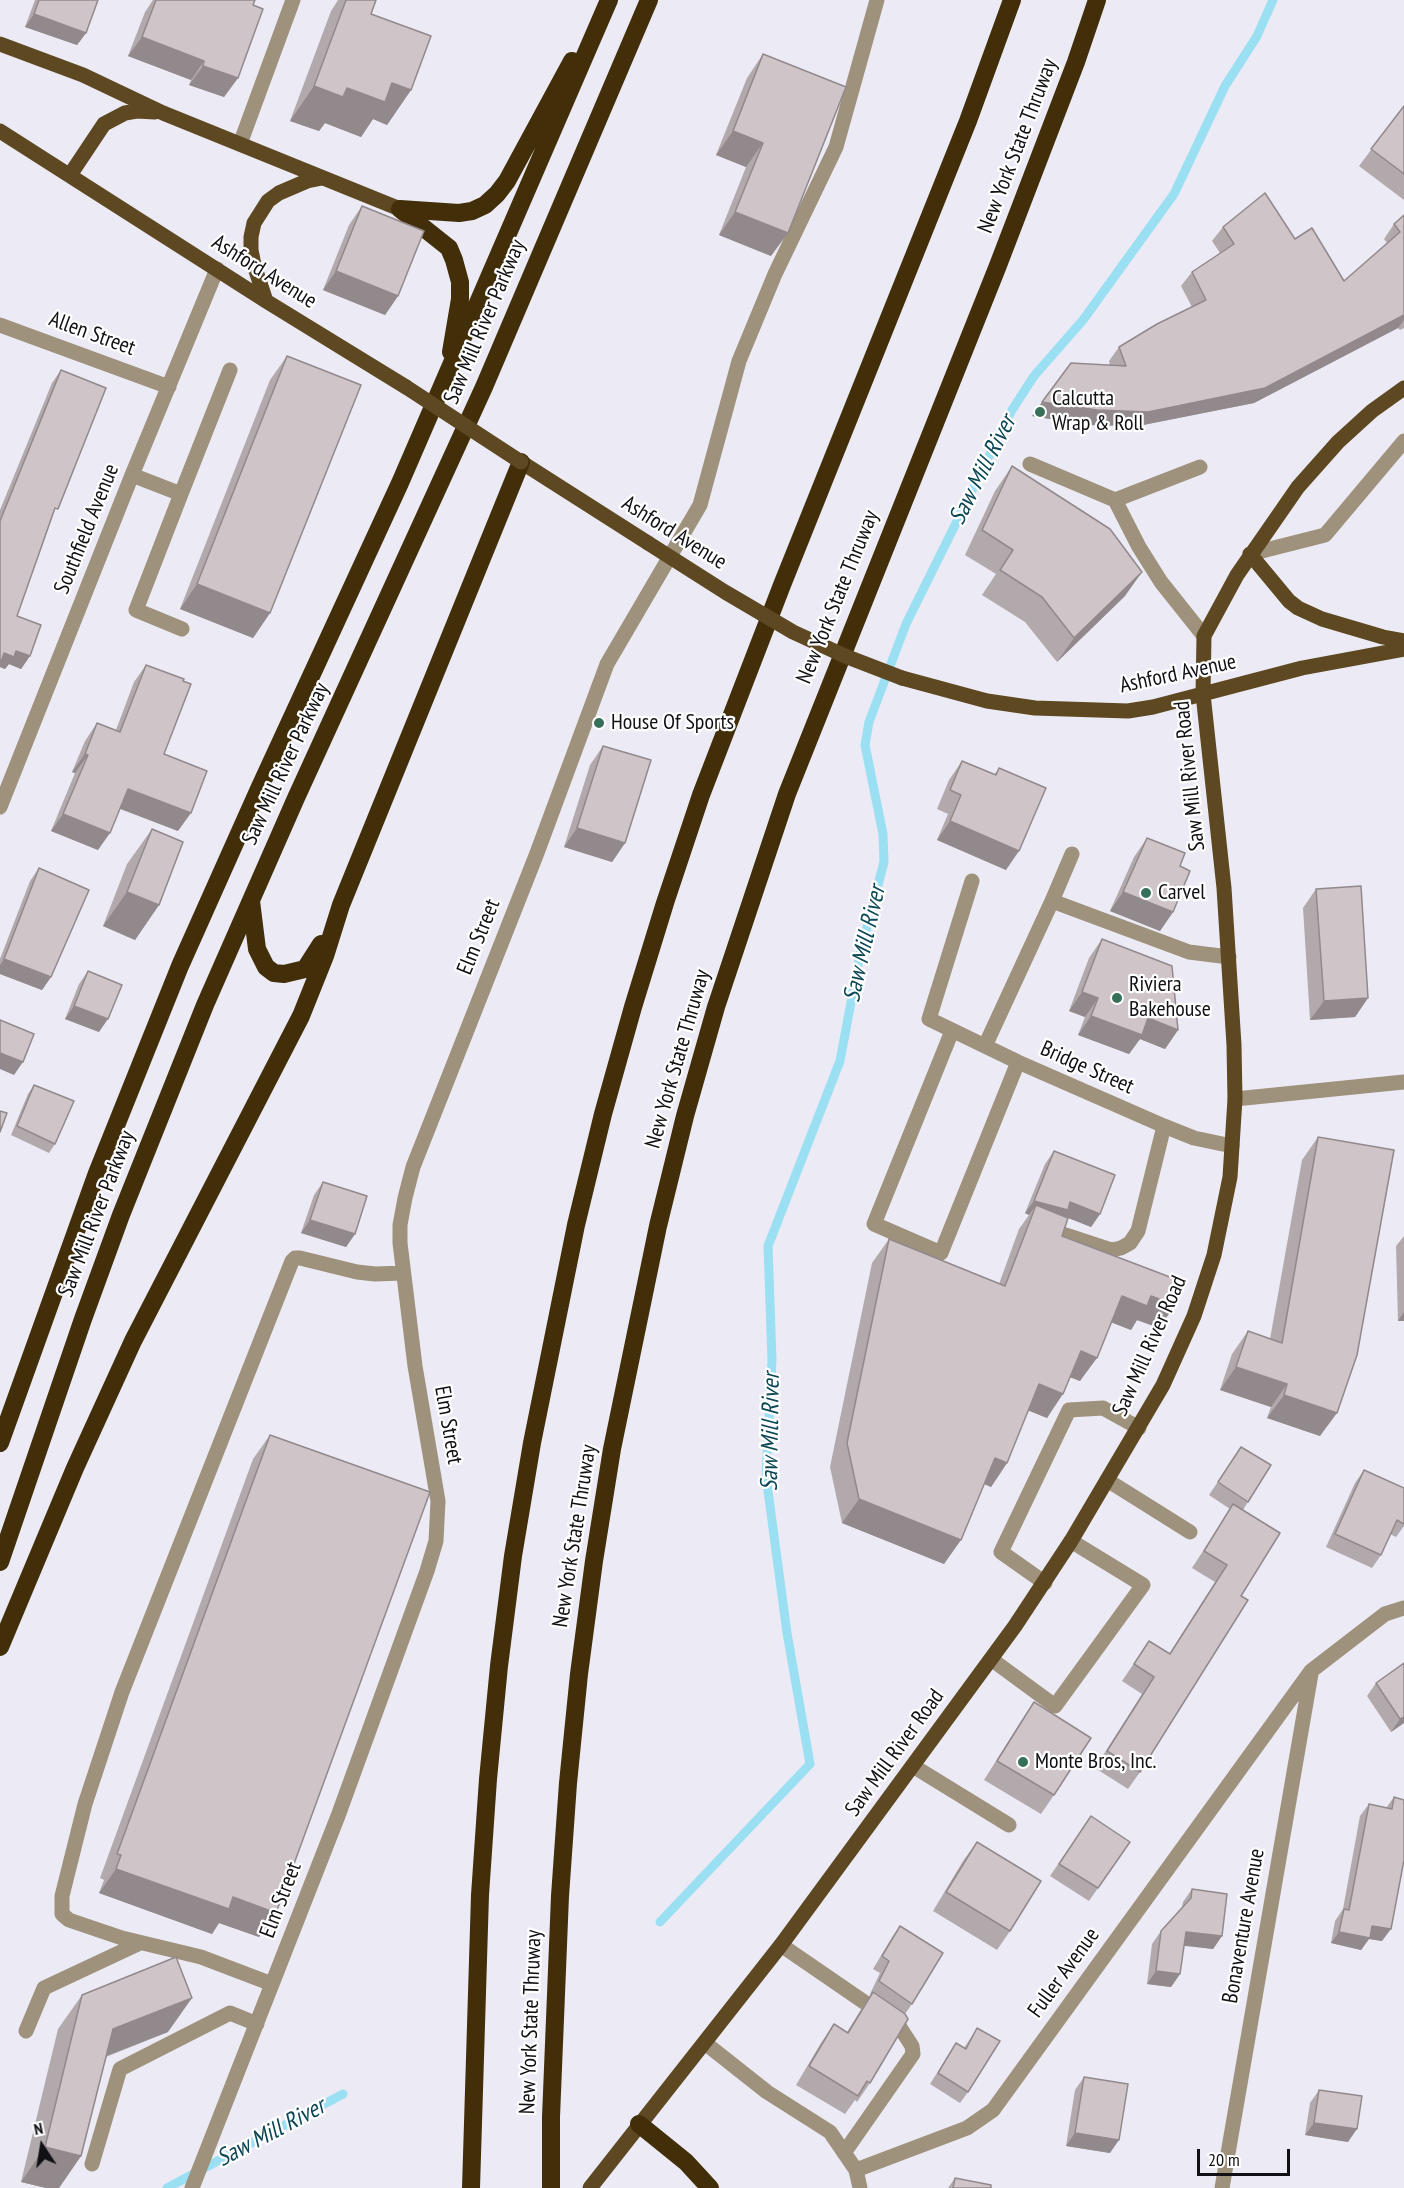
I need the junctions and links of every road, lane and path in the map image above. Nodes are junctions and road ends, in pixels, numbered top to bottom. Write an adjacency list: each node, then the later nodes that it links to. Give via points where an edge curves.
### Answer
1 (293, 0): 10 (street)
2 (607, 0): 13 (highway, via 497,194 485,205 459,213); 18 (highway, Saw Mill River Parkway)
3 (649, 0): 37 (highway, Saw Mill River Parkway, via 475,407)
4 (877, 0): 49 (street, Elm Street, via 836,147 775,274 739,361 700,505 607,664 413,1167 400,1225)
5 (1012, 0): 74 (highway, via 968,121 701,795 633,1006 581,1203 532,1443 500,1666 480,1895)
6 (1097, 0): 75 (highway, New York State Thruway, via 1005,246 787,794 716,1007 685,1116 612,1449 579,1674 560,1896)
7 (0, 44): 8 (main road, via 83,75)
8 (163, 113): 10 (main road); 11 (main road, via 137,111 114,117 95,134)
9 (0, 131): 11 (main road, Ashford Avenue)
10 (240, 144): 12 (main road)
11 (70, 175): 14 (main road, Ashford Avenue)
12 (322, 178): 13 (main road); 15 (main road, via 279,193 264,206 254,223 251,250)
13 (399, 209): 18 (highway, via 449,248 458,271 460,299)
14 (217, 269): 15 (main road, Ashford Avenue); 19 (street, Southfield Avenue)
15 (267, 301): 22 (main road, Ashford Avenue, bridge)
16 (0, 325): 19 (street, Allen Street)
17 (230, 370): 26 (street)
18 (448, 377): 51 (highway, Saw Mill River Parkway, via 180,966 97,1173)
19 (169, 387): 25 (street, Southfield Avenue)
20 (1404, 388): 28 (main road, Saw Mill River Road, via 1338,442 1298,487)
21 (1404, 441): 28 (street, via 1325,535)
22 (520, 462): 33 (main road, Ashford Avenue, bridge, via 771,620 819,645 902,678 987,701 1081,711 1153,708); 39 (highway)
23 (1029, 464): 27 (street)
24 (1200, 467): 27 (street)
25 (132, 475): 26 (street); 34 (street, Southfield Avenue)
26 (181, 494): 29 (street, via 136,610)
27 (1115, 500): 30 (street, via 1161,582)
28 (1250, 554): 30 (main road, Saw Mill River Road); 31 (main road, via 1298,608 1322,619)
29 (182, 629)
30 (1204, 636): 33 (main road, Saw Mill River Road)
31 (1404, 640)
32 (1404, 648): 33 (main road, Ashford Avenue)
33 (1203, 694): 40 (main road, Saw Mill River Road)
34 (0, 807)
35 (1072, 855): 38 (street)
36 (972, 881): 41 (street, Bridge Street, via 929,1019)
37 (251, 900): 39 (highway, via 260,958 274,973 284,974 305,969 315,957); 55 (highway, Saw Mill River Parkway, via 121,1215)
38 (1052, 901): 40 (street, via 1189,952); 42 (street)
39 (341, 905): 58 (highway, via 301,1016 133,1341)
40 (1229, 957): 45 (main road, Saw Mill River Road)
41 (952, 1031): 42 (street, Bridge Street); 43 (street, via 874,1224 941,1253)
42 (985, 1046): 43 (street, Bridge Street)
43 (1018, 1062): 46 (street, Bridge Street)
44 (1404, 1082): 45 (street)
45 (1235, 1100): 47 (main road, Saw Mill River Road)
46 (1164, 1126): 47 (street, Bridge Street, via 1194,1138); 48 (street, via 1138,1231 1130,1243 1111,1250)
47 (1232, 1146): 50 (main road, Saw Mill River Road, via 1230,1177 1214,1255 1194,1316)
48 (1027, 1223)
49 (403, 1273): 63 (street, via 357,1272 300,1258 292,1261 130,1671 85,1804 61,1905 62,1914 69,1920); 65 (street, Elm Street, via 436,1492 436,1542 338,1816)
50 (1139, 1428): 52 (main road, Saw Mill River Road); 56 (street, via 1103,1408 1069,1410 1001,1552)
51 (0, 1443)
52 (1107, 1480): 53 (street); 54 (main road, Saw Mill River Road)
53 (1190, 1532)
54 (1071, 1541): 56 (main road, Saw Mill River Road); 59 (street, via 1143,1584 1055,1706)
55 (0, 1562)
56 (1045, 1583): 59 (main road, Saw Mill River Road)
57 (1404, 1608): 60 (street, Fuller Avenue, via 1385,1614)
58 (0, 1647)
59 (991, 1659): 61 (main road, Saw Mill River Road)
60 (1311, 1671): 72 (street, Fuller Avenue, via 993,2110 967,2128); 79 (street, Bonaventure Avenue)
61 (913, 1766): 62 (street); 64 (main road, Saw Mill River Road)
62 (1009, 1825)
63 (140, 1943): 65 (street, via 201,1957); 67 (street, via 44,1988)
64 (781, 1945): 68 (main road, Saw Mill River Road); 70 (street, via 899,2026 912,2046 913,2054)
65 (272, 1984): 66 (street, Elm Street)
66 (257, 2024): 71 (street, via 230,2013 120,2069); 73 (street, Elm Street)
67 (26, 2031)
68 (705, 2043): 69 (main road, Saw Mill River Road); 70 (street, via 767,2092 830,2132)
69 (639, 2124): 76 (main road, Saw Mill River Road); 77 (highway, via 686,2162)
70 (844, 2152): 72 (street)
71 (92, 2164)
72 (856, 2170): 78 (street)
73 (192, 2188)
74 (471, 2188)
75 (550, 2188)
76 (590, 2188)
77 (710, 2188)
78 (860, 2188)
79 (1222, 2188)

